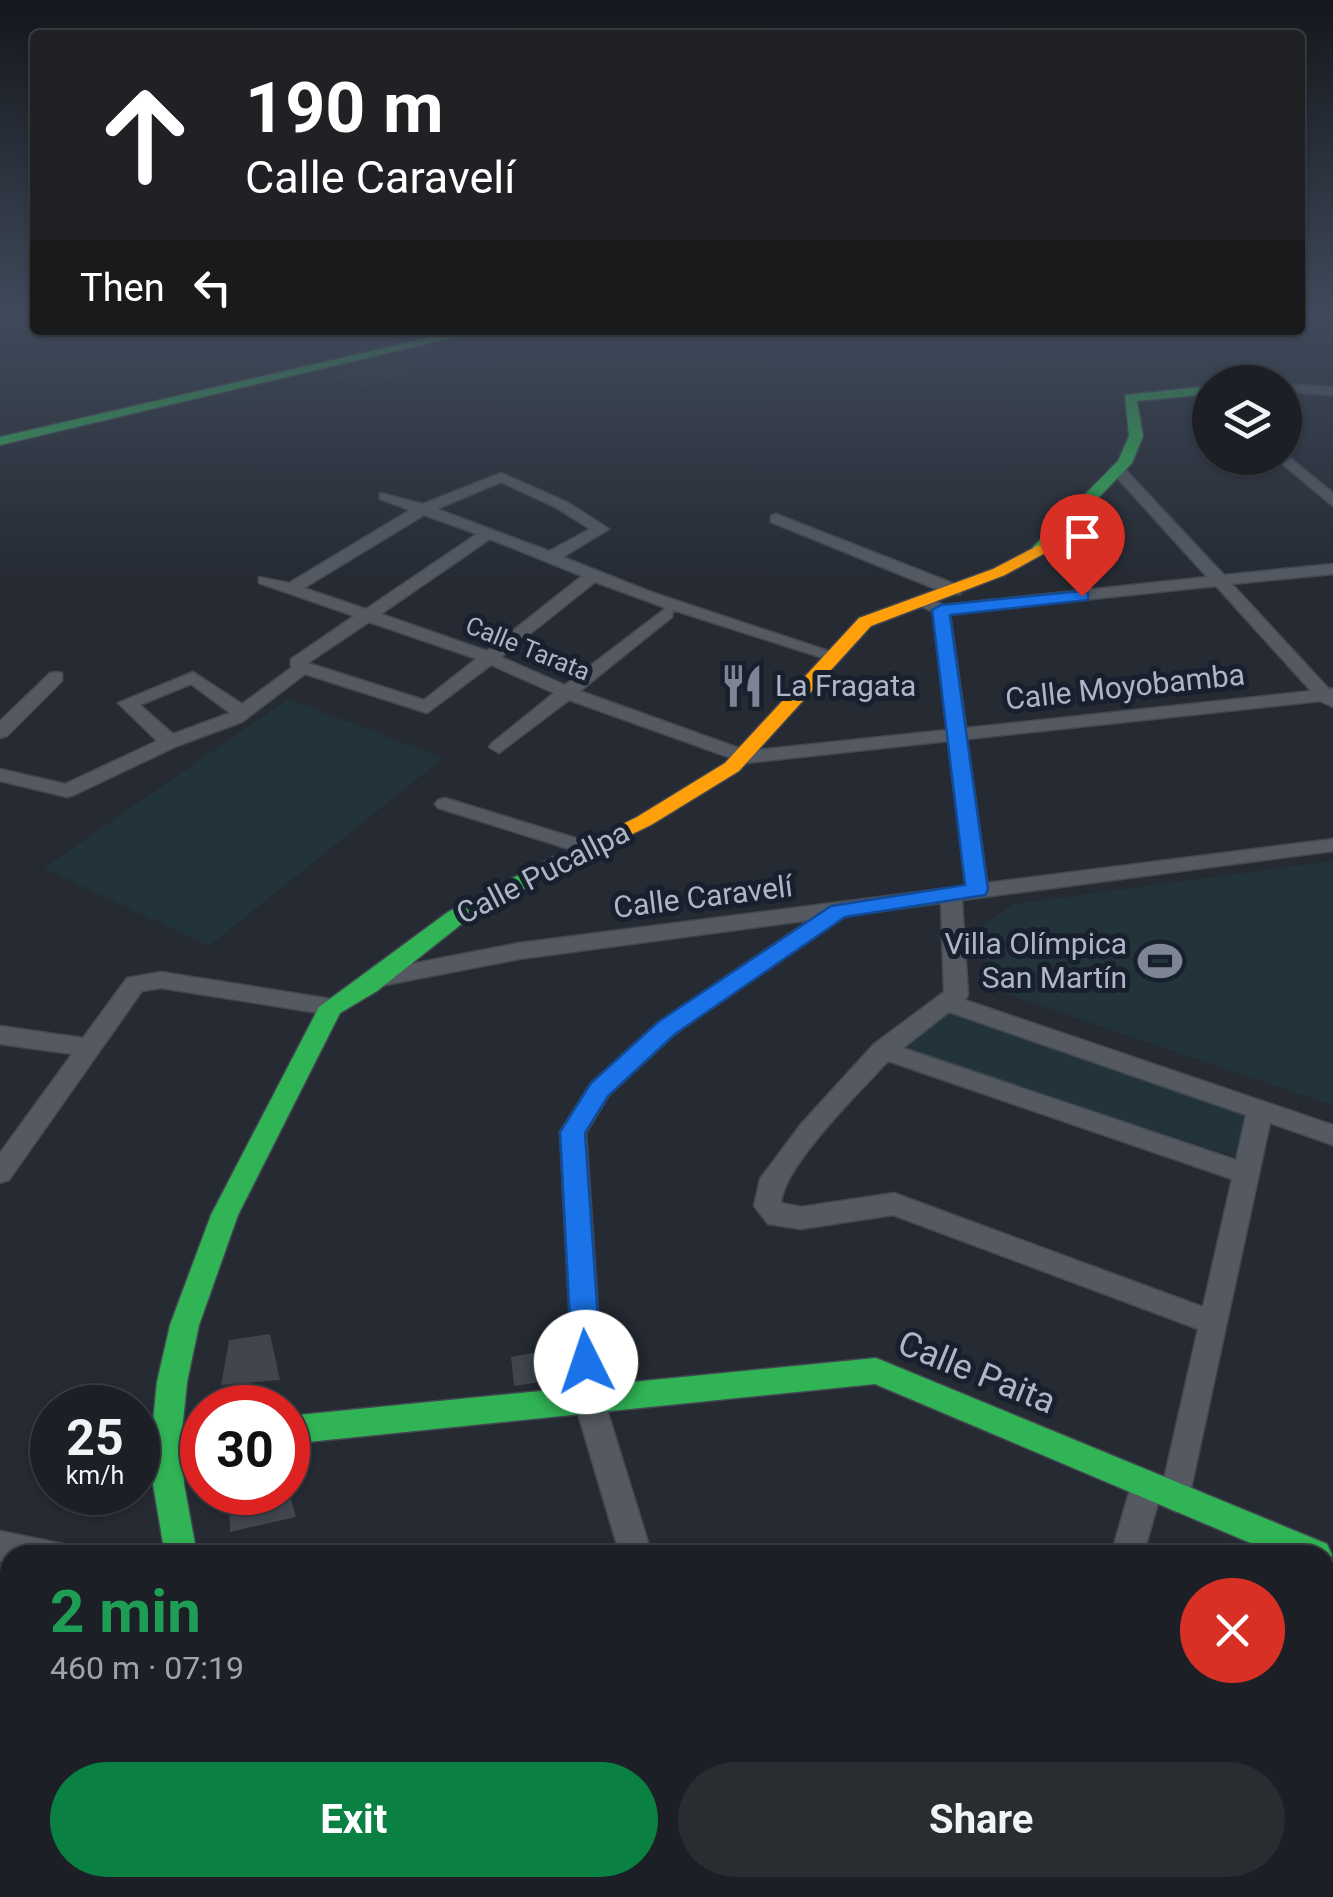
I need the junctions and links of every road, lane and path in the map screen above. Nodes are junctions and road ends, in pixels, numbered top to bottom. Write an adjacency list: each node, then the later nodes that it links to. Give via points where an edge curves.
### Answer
1 (150, 406): 3 (street)
2 (1131, 406): 4 (street, via 1136,436)
3 (0, 440)
4 (1117, 469): 15 (street); 17 (street, Calle Pucallpa, via 1034,554)
5 (1302, 474): 7 (street)
6 (385, 496): 8 (street)
7 (1333, 501)
8 (423, 510): 10 (street); 11 (street, via 501,477 601,529); 16 (street)
9 (776, 519): 17 (street)
10 (489, 533): 11 (street); 20 (street)
11 (549, 558): 13 (street)
12 (1333, 570): 15 (street)
13 (592, 576): 21 (street); 22 (street)
14 (265, 580): 16 (street, Calle Tarata)
15 (1223, 582): 18 (street); 26 (street)
16 (292, 589): 20 (street, Calle Tarata)
17 (954, 590): 18 (street, Calle Pucallpa)
18 (933, 606): 21 (street, Calle Pucallpa, via 865,622); 29 (street)
19 (666, 614): 25 (street)
20 (370, 616): 22 (street, Calle Tarata); 23 (street, via 297,663)
21 (832, 655): 32 (street, Calle Pucallpa)
22 (489, 658): 23 (street, via 424,708); 25 (street, Calle Tarata)
23 (301, 669): 27 (street)
24 (56, 678): 28 (street)
25 (569, 691): 31 (street); 32 (street, Calle Tarata)
26 (1330, 698): 29 (street, Calle Moyobamba)
27 (242, 713): 30 (street); 30 (street, via 193,677 127,702)
28 (0, 732)
29 (958, 735): 32 (street, Calle Moyobamba); 37 (street)
30 (170, 742): 33 (street, via 66,791)
31 (499, 747)
32 (745, 757): 36 (street, Calle Pucallpa, via 683,800)
33 (0, 775)
34 (444, 804): 36 (street)
35 (1333, 845): 37 (street, Calle Caravelí)
36 (585, 848): 40 (street, Calle Pucallpa, via 490,894)
37 (977, 890): 38 (street, Calle Caravelí)
38 (951, 894): 39 (street, Calle Caravelí); 41 (street, via 956,994)
39 (839, 911): 40 (street, Calle Caravelí, via 519,950); 51 (street, via 667,1028 600,1089 572,1132)
40 (380, 978): 42 (street, Calle Pucallpa)
41 (948, 1003): 45 (street); 46 (street)
42 (331, 1007): 44 (street, via 161,980 135,984); 54 (street, via 213,1236 180,1335)
43 (0, 1035): 44 (street)
44 (90, 1048): 48 (street)
45 (883, 1050): 49 (street); 50 (street, via 782,1164 767,1206 777,1216 894,1204)
46 (1260, 1110): 47 (street); 49 (street)
47 (1333, 1135)
48 (0, 1173)
49 (1246, 1174): 50 (street)
50 (1214, 1322): 55 (street)
51 (589, 1400): 52 (street, Calle Paita); 55 (street, Calle Paita, via 876,1372); 57 (street)
52 (310, 1428)
53 (180, 1441): 54 (street)
54 (166, 1442): 56 (street)
55 (1162, 1491): 58 (street); 59 (street, Calle Paita)
56 (180, 1545)
57 (633, 1545)
58 (1132, 1545)
59 (1292, 1545)

